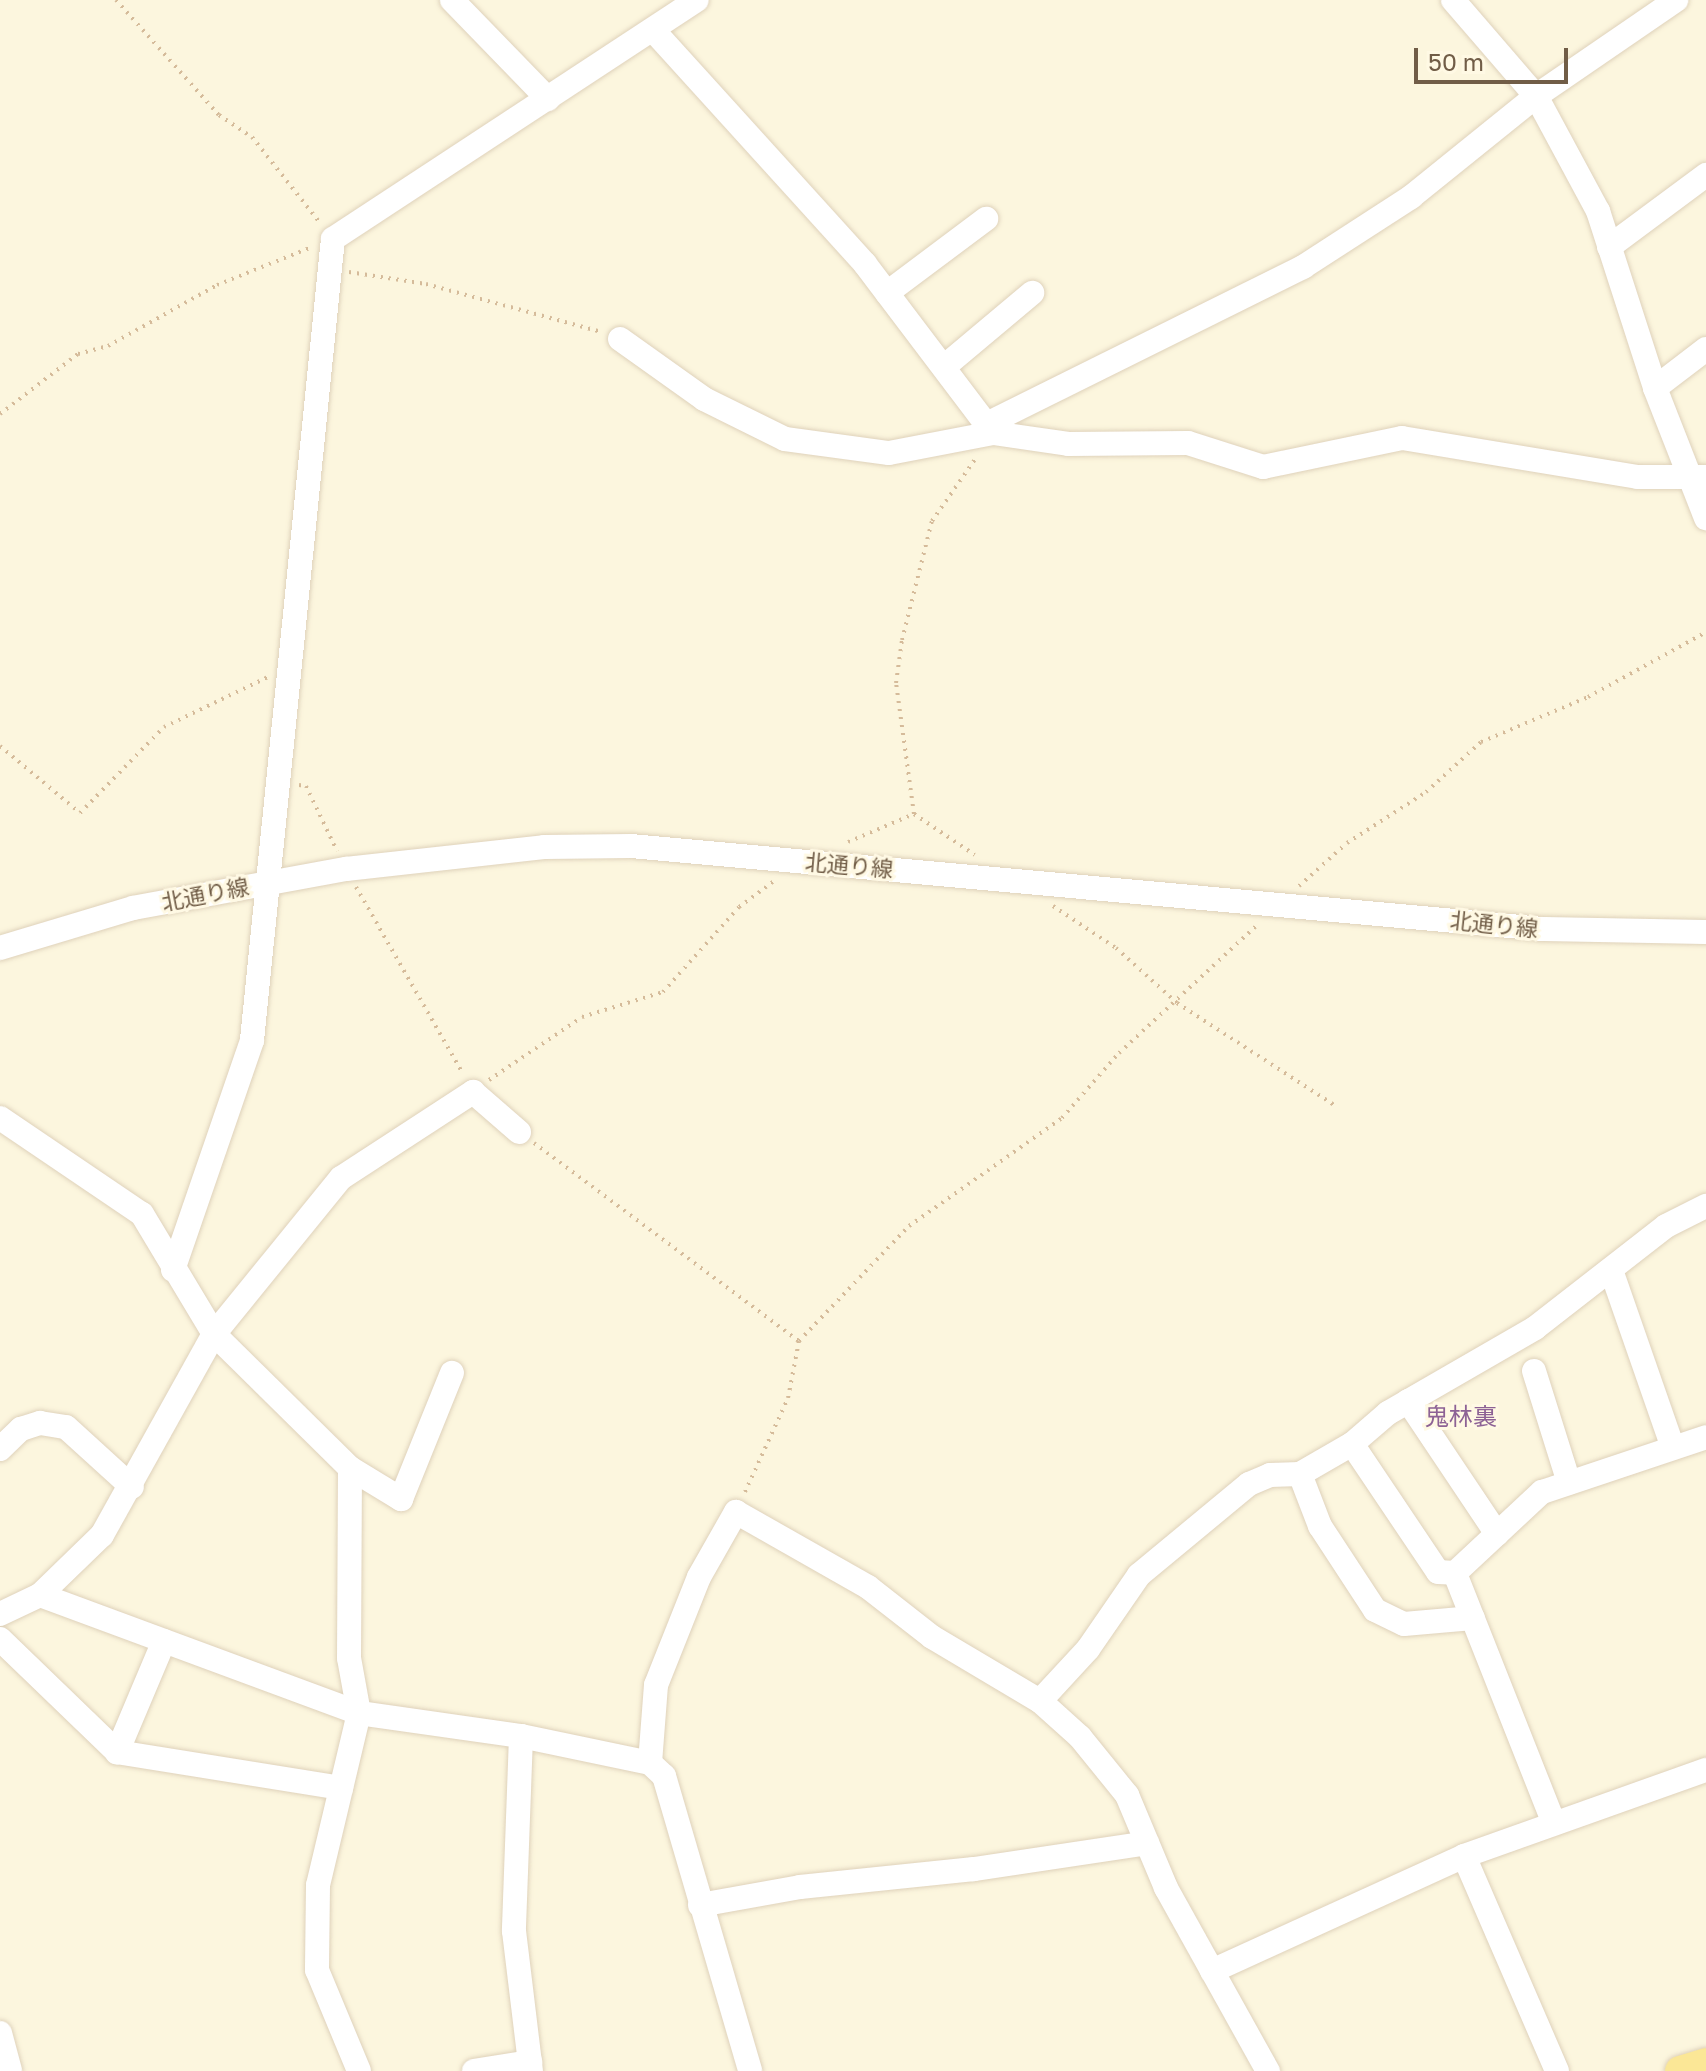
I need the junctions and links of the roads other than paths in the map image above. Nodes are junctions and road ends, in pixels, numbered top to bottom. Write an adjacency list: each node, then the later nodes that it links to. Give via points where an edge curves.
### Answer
1 (452, 0): 7 (street)
2 (697, 0): 5 (street)
3 (1453, 0): 6 (street)
4 (1676, 0): 6 (street)
5 (653, 30): 7 (street); 11 (street)
6 (1536, 96): 10 (street, via 1598,211); 17 (street, via 1411,197 1303,267)
7 (548, 99): 20 (street, via 333,239)
8 (1706, 175): 10 (street)
9 (986, 219): 11 (street)
10 (1609, 247): 16 (street)
11 (887, 293): 15 (street)
12 (1032, 293): 15 (street)
13 (620, 339): 17 (street, via 704,399 785,439 889,453)
14 (1706, 349): 16 (street)
15 (945, 366): 17 (street)
16 (1655, 388): 18 (street)
17 (991, 428): 18 (street, via 1068,444 1188,443 1263,467 1402,438 1638,477)
18 (1697, 478): 19 (street)
19 (1706, 518)
20 (268, 881): 21 (street, 北通り線, via 544,847 631,846 1543,929); 22 (street, 北通り線, via 133,908); 26 (street, via 252,1040)
21 (1706, 932)
22 (0, 948)
23 (0, 1118): 26 (street, via 142,1214)
24 (519, 1132): 28 (street, via 473,1092 341,1178)
25 (1706, 1206): 27 (street, via 1666,1226)
26 (173, 1270): 28 (street)
27 (1611, 1270): 31 (street, via 1535,1328); 34 (street)
28 (214, 1334): 36 (street); 39 (street)
29 (1534, 1371): 38 (street)
30 (452, 1373): 36 (street, via 401,1499)
31 (1408, 1401): 33 (street); 40 (street)
32 (1706, 1437): 34 (street)
33 (1352, 1444): 37 (street); 41 (street, via 1438,1572)
34 (1673, 1448): 38 (street)
35 (0, 1449): 39 (street, via 21,1429 40,1423 66,1427)
36 (350, 1468): 48 (street, via 349,1658)
37 (1300, 1474): 44 (street, via 1320,1526 1375,1610 1404,1624); 47 (street, via 1270,1475 1249,1484 1139,1575 1088,1649)
38 (1569, 1483): 40 (street, via 1542,1492)
39 (132, 1487): 42 (street, via 102,1535)
40 (1497, 1534): 41 (street)
41 (1455, 1573): 44 (street)
42 (40, 1595): 43 (street); 46 (street)
43 (0, 1614)
44 (1473, 1618): 54 (street)
45 (0, 1639): 50 (street)
46 (164, 1641): 48 (street); 50 (street)
47 (1040, 1701): 51 (street, via 932,1637 844,1572 736,1512 699,1577 656,1685); 55 (street, via 1080,1737 1127,1795)
48 (359, 1713): 49 (street); 53 (street)
49 (521, 1736): 51 (street); 61 (street, via 514,1931)
50 (117, 1752): 53 (street)
51 (650, 1763): 57 (street, via 664,1776)
52 (1706, 1770): 54 (street)
53 (341, 1788): 63 (street, via 318,1885 317,1970)
54 (1553, 1821): 56 (street)
55 (1147, 1843): 57 (street, via 974,1869 800,1887); 58 (street)
56 (1464, 1856): 58 (street); 67 (street)
57 (700, 1905): 65 (street)
58 (1212, 1971): 66 (street)
59 (0, 2033): 62 (street)
60 (1706, 2063): 68 (main road)
61 (530, 2066): 64 (street)
62 (10, 2071)
63 (359, 2071)
64 (474, 2071)
65 (750, 2071)
66 (1268, 2071)
67 (1557, 2071)
68 (1680, 2071)

